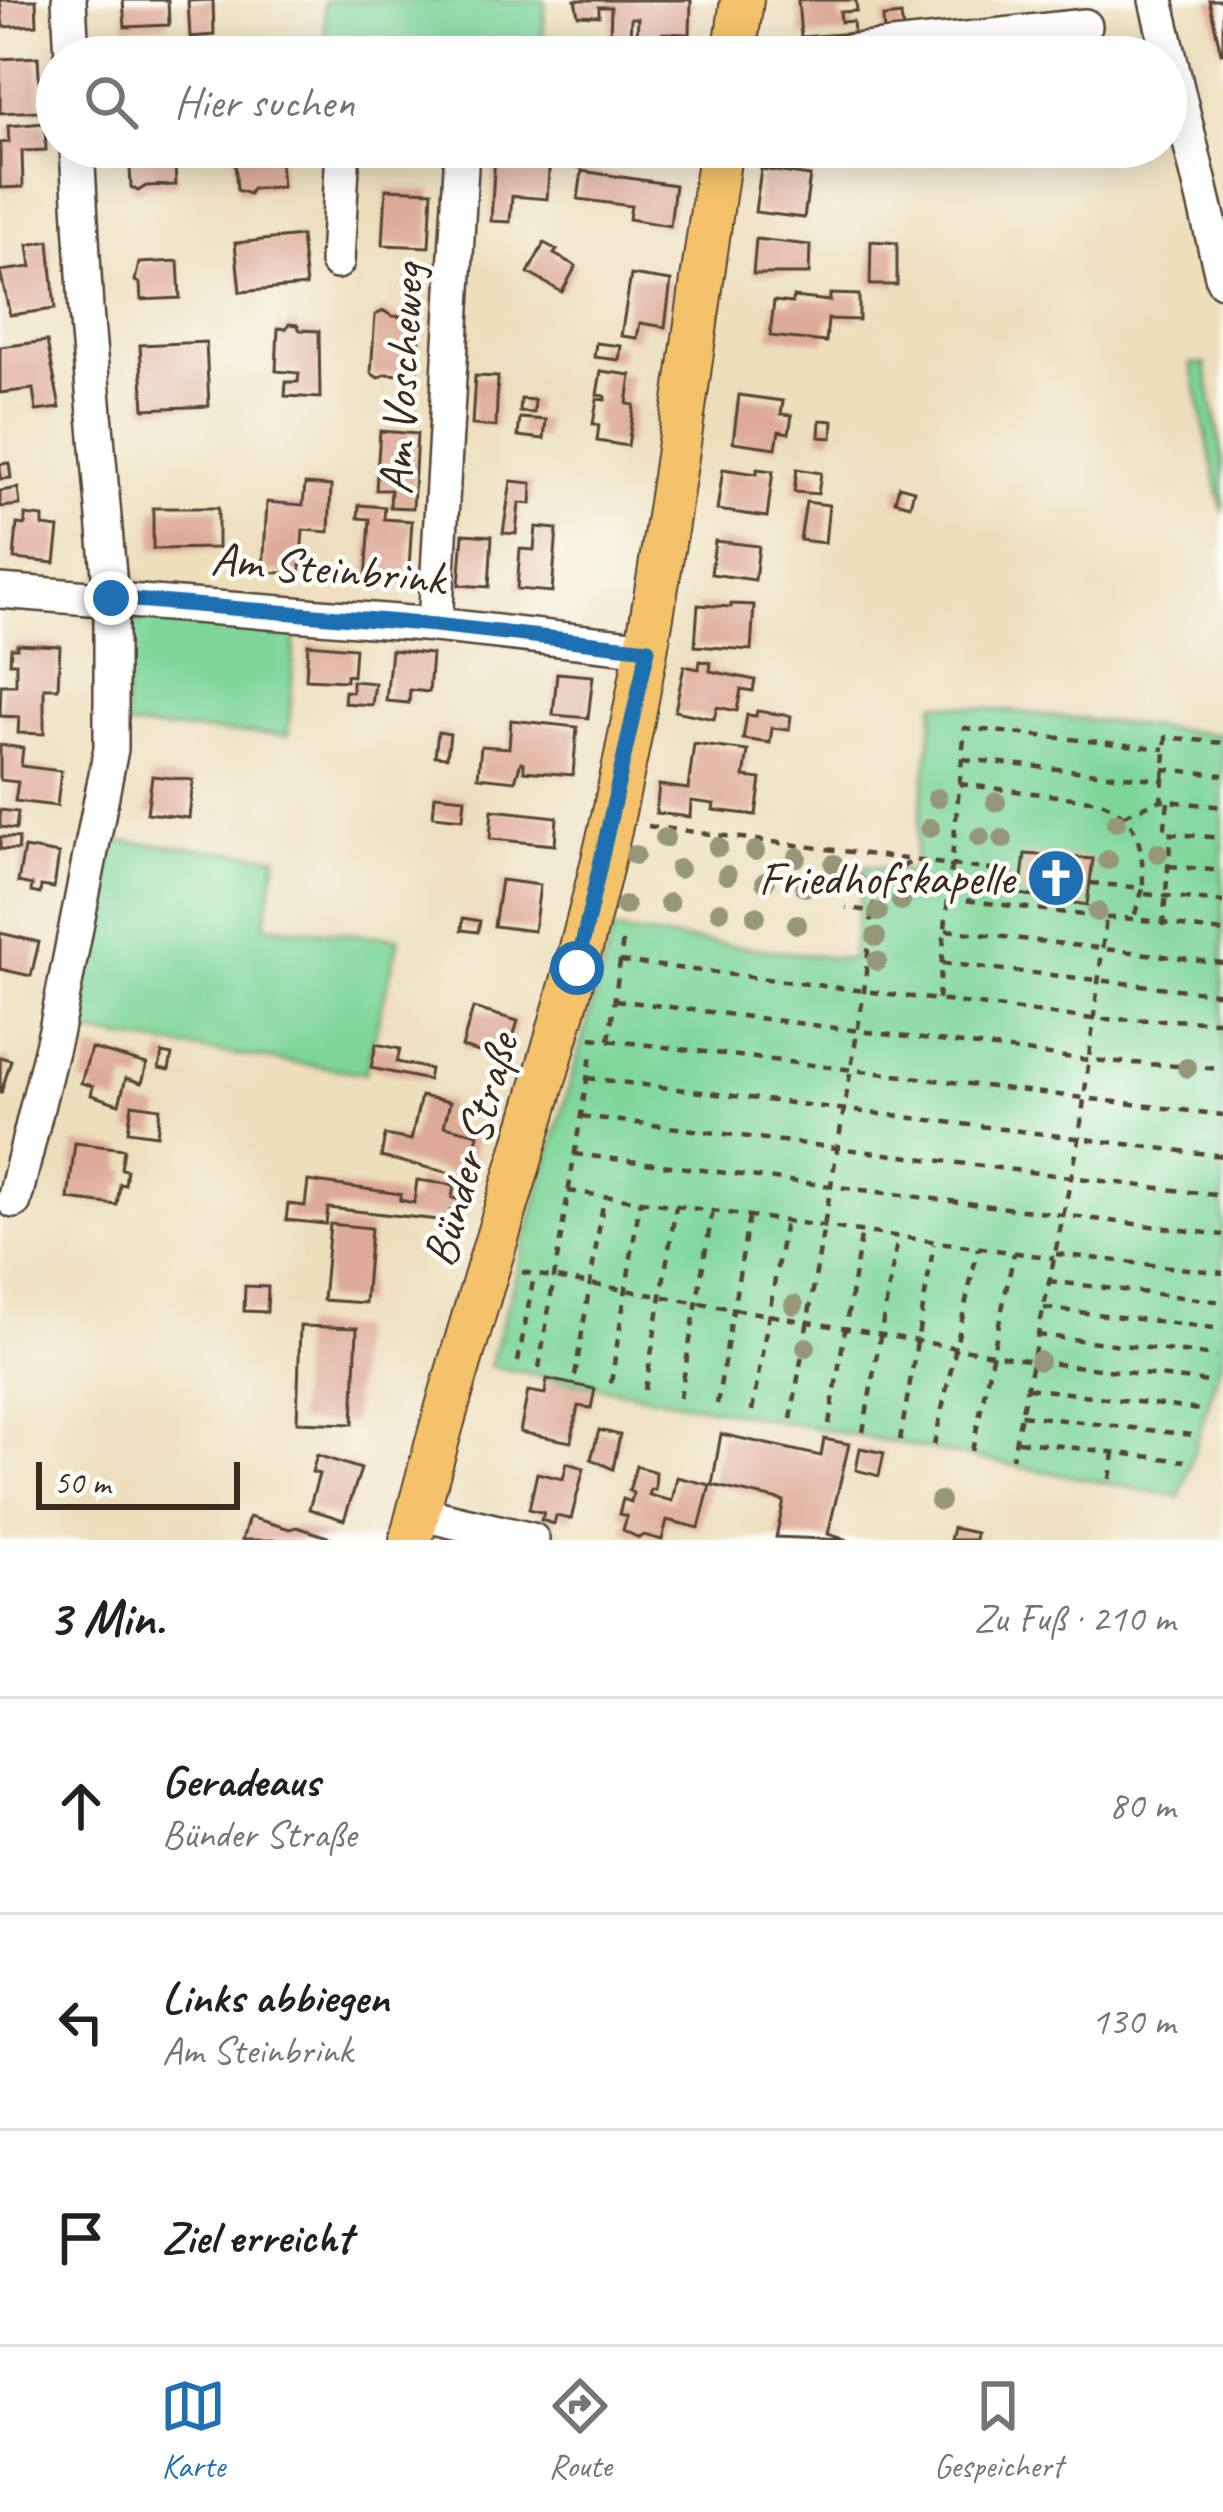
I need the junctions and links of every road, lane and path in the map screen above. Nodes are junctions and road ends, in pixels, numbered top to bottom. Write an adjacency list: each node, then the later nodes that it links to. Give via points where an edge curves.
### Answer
1 (69, 0): 5 (street)
2 (742, 0): 6 (main road)
3 (1156, 0): 8 (street)
4 (1085, 26): 7 (street)
5 (71, 36)
6 (737, 36)
7 (993, 36)
8 (1165, 36)
9 (1187, 130): 15 (street)
10 (78, 168): 17 (street)
11 (343, 168): 14 (street)
12 (461, 168): 18 (street, Am Voscheweg)
13 (718, 168): 19 (main road, Bünder Straße)
14 (337, 262)
15 (1223, 280)
16 (0, 591): 17 (street, Am Steinbrink)
17 (111, 598): 18 (street, Am Steinbrink); 83 (street, via 111,749)
18 (435, 625): 19 (street, Am Steinbrink)
19 (648, 649): 30 (main road, Bünder Straße)
20 (1223, 743): 21 (path, via 1166,737)
21 (1165, 749): 22 (path, via 965,728); 23 (path)
22 (961, 759): 25 (path); 26 (path)
23 (1163, 769): 24 (path); 25 (path)
24 (1223, 775)
25 (1162, 780): 27 (path)
26 (959, 784): 29 (path, via 1098,801); 34 (path)
27 (1164, 801): 28 (path); 29 (path); 31 (path, via 1164,833)
28 (1223, 807)
29 (1124, 815): 39 (path, via 1143,854)
30 (612, 821): 33 (path); 145 (main road, Bünder Straße, via 577,968)
31 (1171, 834): 32 (path); 35 (path)
32 (1223, 838)
33 (913, 861): 34 (path); 44 (path, via 876,892)
34 (952, 865): 37 (path); 41 (path)
35 (1168, 866): 36 (path); 40 (path)
36 (1223, 871)
37 (1022, 874)
38 (1090, 883): 39 (path)
39 (1143, 891): 40 (path); 45 (path)
40 (1165, 897): 42 (path); 47 (path)
41 (949, 898): 46 (path); 48 (path)
42 (1223, 902)
43 (846, 908): 44 (path)
44 (872, 911): 56 (path)
45 (1134, 917): 46 (path); 47 (path)
46 (1106, 918): 51 (path)
47 (1162, 926): 49 (path)
48 (946, 930): 51 (path); 53 (path)
49 (1223, 932)
50 (623, 940): 52 (path)
51 (1102, 949): 54 (path); 55 (path)
52 (620, 961): 56 (path); 58 (path)
53 (942, 963): 55 (path); 59 (path)
54 (1223, 963)
55 (1098, 980): 57 (path); 60 (path)
56 (864, 992): 59 (path); 62 (path)
57 (1223, 994)
58 (615, 1000): 62 (path); 65 (path)
59 (938, 1000): 60 (path)
60 (1093, 1018): 61 (path); 66 (path)
61 (1223, 1022)
62 (857, 1031): 66 (path); 68 (path)
63 (580, 1036): 64 (path)
64 (593, 1038): 65 (path); 69 (path)
65 (609, 1040): 68 (path)
66 (1089, 1060): 67 (path); 70 (path)
67 (1223, 1069)
68 (850, 1071): 70 (path); 71 (path)
69 (587, 1078): 71 (path); 73 (path)
70 (1083, 1101): 72 (path); 74 (path)
71 (844, 1110): 74 (path); 75 (path)
72 (1223, 1115)
73 (581, 1116): 75 (path); 76 (path)
74 (1079, 1140): 77 (path); 78 (path)
75 (837, 1148): 78 (path); 79 (path)
76 (574, 1154): 79 (path); 80 (path)
77 (1223, 1156)
78 (1070, 1179): 82 (path); 88 (path)
79 (830, 1188): 88 (path); 90 (path)
80 (568, 1191): 81 (path); 101 (path)
81 (604, 1196): 84 (path); 103 (path)
82 (1223, 1196)
83 (14, 1201)
84 (640, 1201): 85 (path); 104 (path)
85 (676, 1206): 86 (path); 105 (path)
86 (713, 1211): 87 (path); 107 (path)
87 (748, 1216): 89 (path); 109 (path)
88 (1062, 1217): 92 (path); 97 (path)
89 (785, 1221): 90 (path); 110 (path)
90 (824, 1226): 91 (path); 111 (path)
91 (862, 1231): 93 (path); 112 (path)
92 (1223, 1235)
93 (898, 1236): 94 (path); 114 (path)
94 (934, 1241): 95 (path); 116 (path)
95 (978, 1248): 96 (path); 117 (path)
96 (1014, 1253): 97 (path); 118 (path)
97 (1054, 1256): 99 (path); 102 (path)
98 (513, 1270): 100 (path)
99 (1223, 1273)
100 (534, 1276): 101 (path); 121 (path)
101 (554, 1279): 103 (path); 122 (path)
102 (1048, 1281): 106 (path); 108 (path)
103 (591, 1285): 104 (path); 123 (path)
104 (626, 1291): 105 (path); 125 (path)
105 (662, 1297): 107 (path); 127 (path)
106 (1223, 1302)
107 (698, 1303): 109 (path); 128 (path)
108 (1043, 1307): 113 (path); 115 (path)
109 (734, 1309): 110 (path); 129 (path)
110 (770, 1315): 111 (path); 131 (path)
111 (808, 1321): 112 (path); 133 (path)
112 (846, 1328): 114 (path); 134 (path)
113 (1223, 1329)
114 (881, 1334): 116 (path); 135 (path)
115 (1037, 1335): 119 (path); 120 (path)
116 (918, 1341): 117 (path); 137 (path)
117 (956, 1348): 118 (path); 139 (path)
118 (992, 1354): 120 (path); 140 (path)
119 (1216, 1356)
120 (1032, 1361): 124 (path); 126 (path)
121 (518, 1362)
122 (539, 1368)
123 (575, 1376)
124 (1209, 1382)
125 (610, 1383)
126 (1026, 1388): 130 (path); 132 (path)
127 (645, 1390)
128 (680, 1398)
129 (716, 1404)
130 (1200, 1410)
131 (752, 1411)
132 (1021, 1415): 136 (path); 138 (path)
133 (791, 1420)
134 (829, 1424)
135 (863, 1432)
136 (1192, 1435)
137 (900, 1439)
138 (1016, 1441): 141 (path); 142 (path)
139 (934, 1445)
140 (972, 1451)
141 (1114, 1453): 143 (path); 144 (path)
142 (1012, 1458)
143 (1185, 1461)
144 (1110, 1480)
145 (414, 1526): 146 (street)
146 (532, 1540)

